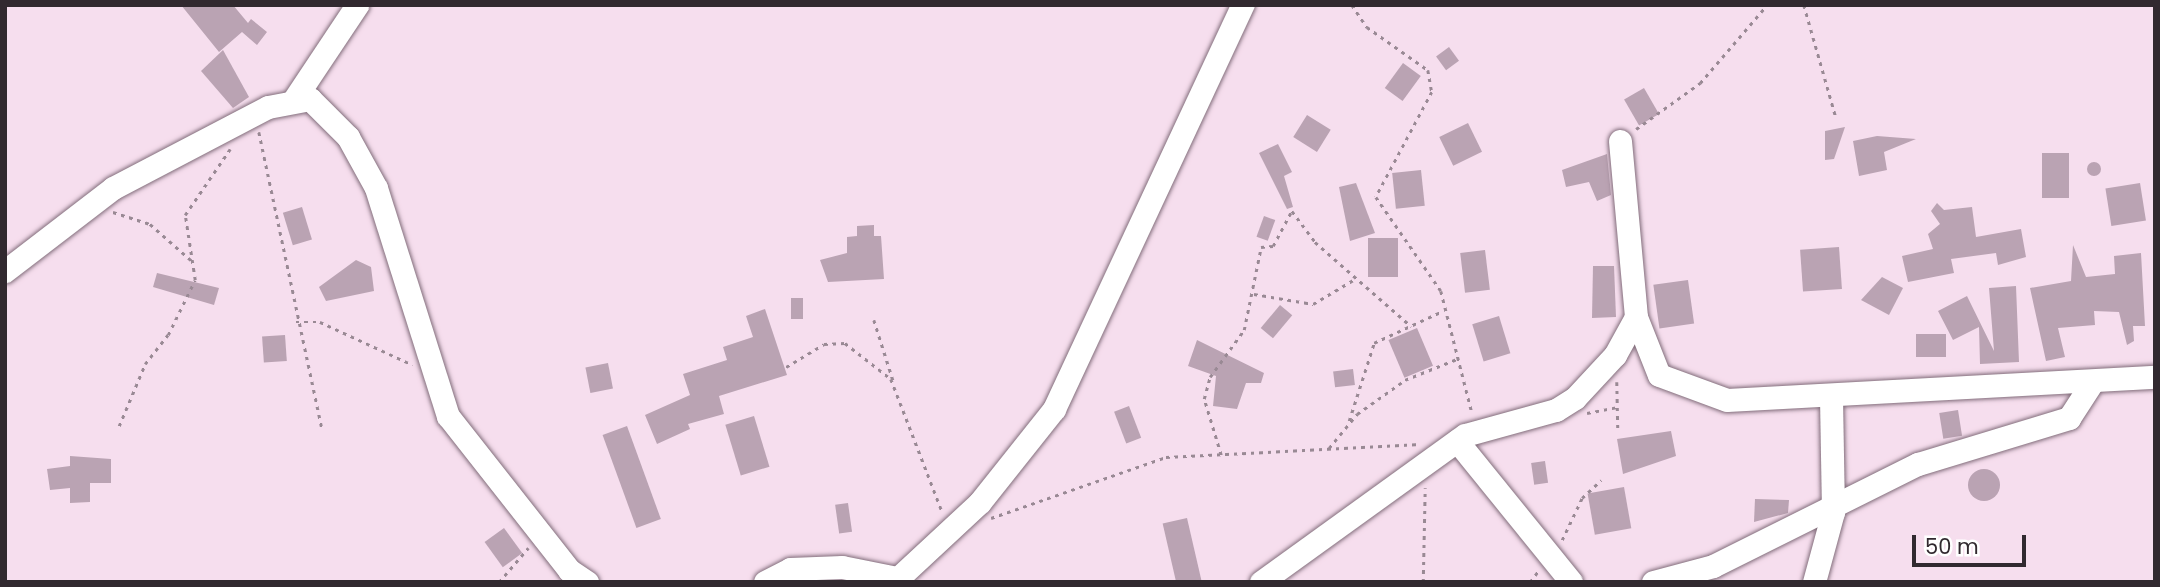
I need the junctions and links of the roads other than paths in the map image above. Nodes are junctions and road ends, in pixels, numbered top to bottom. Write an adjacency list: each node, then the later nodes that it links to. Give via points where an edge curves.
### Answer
1 (357, 5): 3 (street)
2 (1242, 5): 12 (street, via 1054,409 1029,447)
3 (295, 98): 5 (street, via 91,204); 13 (street, via 310,99 348,137 376,188 448,416 540,534)
4 (1620, 141): 6 (street)
5 (5, 271)
6 (1636, 317): 9 (street, via 1659,376 1727,400); 10 (street, via 1615,355 1556,410)
7 (2155, 377): 8 (street)
8 (2091, 384): 9 (street); 11 (street, via 2069,418 1918,464)
9 (1831, 396): 11 (street)
10 (1459, 439): 15 (street); 16 (street)
11 (1833, 503): 17 (street, via 1713,566); 18 (street)
12 (896, 580): 14 (street, via 842,567 790,569)
13 (587, 582)
14 (765, 582)
15 (1261, 582)
16 (1571, 582)
17 (1653, 582)
18 (1814, 582)

